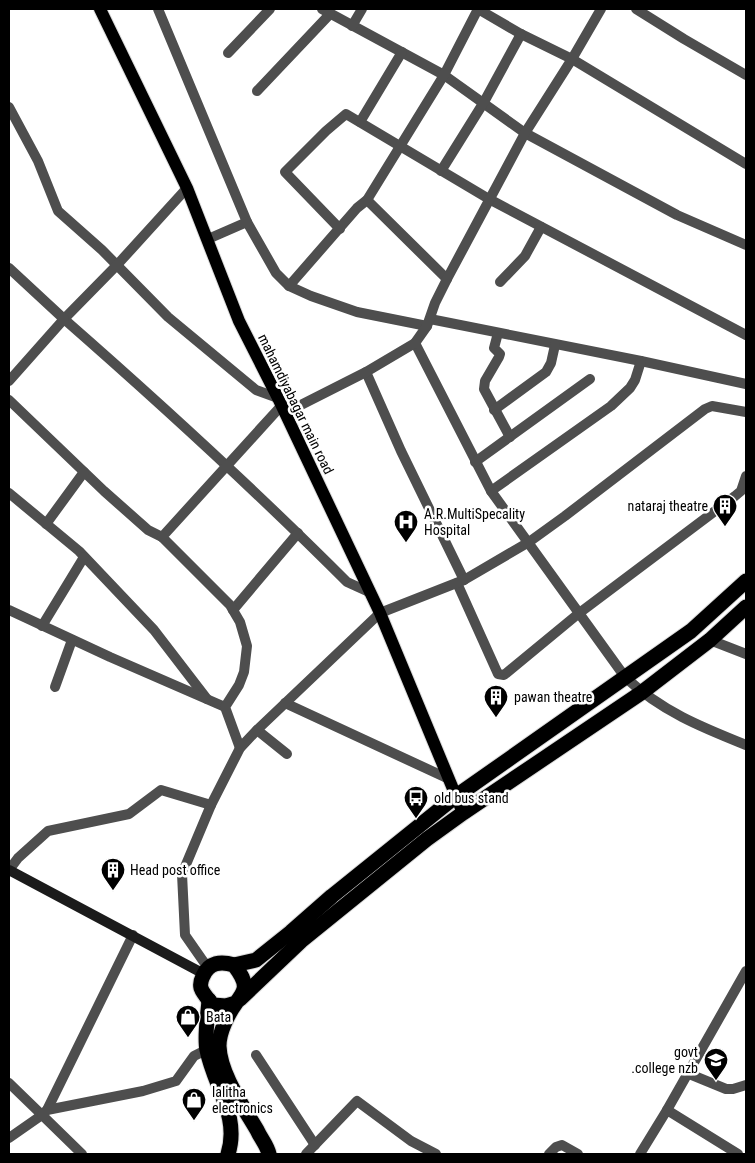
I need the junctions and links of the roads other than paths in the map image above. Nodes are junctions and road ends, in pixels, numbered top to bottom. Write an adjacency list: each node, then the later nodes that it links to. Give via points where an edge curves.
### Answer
1 (100, 9): 24 (main road, mahamdiyabagar main road)
2 (158, 9): 27 (street)
3 (270, 9): 12 (street)
4 (362, 9): 9 (street)
5 (478, 9): 10 (street); 15 (street)
6 (601, 9): 13 (street)
7 (636, 9): 14 (street)
8 (326, 11): 9 (street); 16 (street)
9 (352, 26): 11 (street)
10 (521, 34): 13 (street); 17 (street)
11 (402, 52): 15 (street); 19 (street)
12 (228, 53)
13 (572, 59): 20 (street); 22 (street)
14 (746, 74)
15 (444, 75): 17 (street); 21 (street)
16 (257, 91)
17 (484, 102): 20 (street); 23 (street)
18 (9, 107): 32 (street, via 38,161 58,211)
19 (360, 122): 21 (street); 29 (street, via 346,114 285,170)
20 (525, 133): 25 (street); 31 (street, via 677,215)
21 (400, 146): 23 (street); 26 (street)
22 (746, 164)
23 (441, 171): 25 (street)
24 (187, 188): 30 (main road, mahamdiyabagar main road); 32 (street)
25 (489, 199): 28 (street); 34 (street)
26 (367, 200): 29 (street); 34 (street)
27 (247, 222): 30 (street); 36 (street, via 276,272)
28 (541, 227): 35 (street, via 524,256); 40 (street)
29 (340, 229): 36 (street)
30 (208, 239): 49 (main road, mahamdiyabagar main road, via 239,321)
31 (746, 245)
32 (117, 265): 37 (street); 49 (street, via 168,317 230,370)
33 (9, 268): 37 (street)
34 (447, 279): 38 (street)
35 (500, 282)
36 (289, 286): 38 (street, via 357,312)
37 (64, 319): 46 (street); 54 (street)
38 (428, 323): 39 (street); 41 (street)
39 (498, 333): 42 (street); 50 (street, via 494,348 500,354 483,385)
40 (746, 335)
41 (415, 343): 44 (street); 53 (street)
42 (555, 345): 43 (street); 50 (street, via 546,372)
43 (641, 361): 47 (street); 57 (street, via 630,388 611,406)
44 (366, 372): 49 (street); 64 (street)
45 (590, 379): 52 (street)
46 (9, 381)
47 (746, 384)
48 (9, 400): 55 (street)
49 (282, 406): 54 (street); 66 (main road, mahamdiyabagar main road)
50 (494, 410): 52 (street)
51 (746, 412): 62 (street, via 712,406 704,409)
52 (510, 437): 53 (street)
53 (475, 462): 57 (street)
54 (226, 465): 60 (street); 61 (street)
55 (84, 472): 59 (street); 61 (street, via 148,530)
56 (746, 476): 71 (street, via 736,496)
57 (491, 491): 62 (street)
58 (9, 492): 59 (street)
59 (46, 524): 63 (street)
60 (298, 533): 66 (street, via 348,582); 69 (street)
61 (162, 538): 69 (street)
62 (528, 542): 64 (street); 71 (street)
63 (84, 557): 72 (street); 79 (street, via 154,630)
64 (461, 581): 70 (street); 71 (street, via 501,676)
65 (746, 581): 76 (highway, via 691,631)
66 (369, 592): 70 (main road, mahamdiyabagar main road)
67 (746, 607): 74 (highway)
68 (9, 610): 72 (street)
69 (233, 610): 81 (street, via 247,646 244,672)
70 (380, 613): 80 (street); 86 (main road, mahamdiyabagar main road)
71 (578, 614): 76 (street)
72 (42, 626): 73 (street)
73 (72, 640): 77 (street); 79 (street)
74 (710, 640): 75 (street); 78 (highway)
75 (746, 654)
76 (625, 677): 78 (street); 87 (highway)
77 (55, 687)
78 (641, 693): 83 (street, via 690,722); 89 (highway)
79 (207, 699): 81 (street)
80 (285, 702): 82 (street); 86 (street)
81 (225, 707): 84 (street)
82 (257, 730): 84 (street); 85 (street)
83 (746, 744)
84 (240, 748): 88 (street)
85 (287, 754)
86 (449, 779): 87 (main road, mahamdiyabagar main road)
87 (455, 797): 89 (main road, mahamdiyabagar main road); 92 (highway, via 256,960)
88 (211, 805): 90 (street, via 161,790 129,814 48,831); 93 (street, via 182,874 185,935)
89 (463, 813): 96 (highway, via 300,941)
90 (9, 870): 91 (street)
91 (133, 935): 93 (street); 103 (street)
92 (234, 965): 93 (highway, via 224,962 212,965); 96 (highway, via 242,976 244,989)
93 (206, 971): 95 (highway, via 200,983)
94 (745, 975): 99 (street)
95 (209, 1000): 96 (highway, via 213,1005 226,1006); 97 (highway)
96 (238, 1001): 97 (highway)
97 (213, 1047): 103 (street, via 194,1056 176,1081 143,1092); 105 (highway); 107 (highway, via 213,1071 226,1101 231,1126)
98 (256, 1055): 106 (street)
99 (688, 1073): 101 (street, via 726,1089); 102 (street)
100 (9, 1083): 103 (street)
101 (746, 1085)
102 (667, 1110): 114 (street); 115 (street)
103 (45, 1112): 104 (street); 108 (street)
104 (9, 1138)
105 (261, 1138): 107 (highway, via 243,1135 235,1140); 109 (highway)
106 (315, 1145): 110 (street); 111 (street, via 357,1101 411,1141)
107 (229, 1152)
108 (82, 1154)
109 (269, 1154)
110 (306, 1154)
111 (436, 1154)
112 (550, 1154): 113 (street, via 562,1145)
113 (578, 1154)
114 (640, 1154)
115 (738, 1154)

